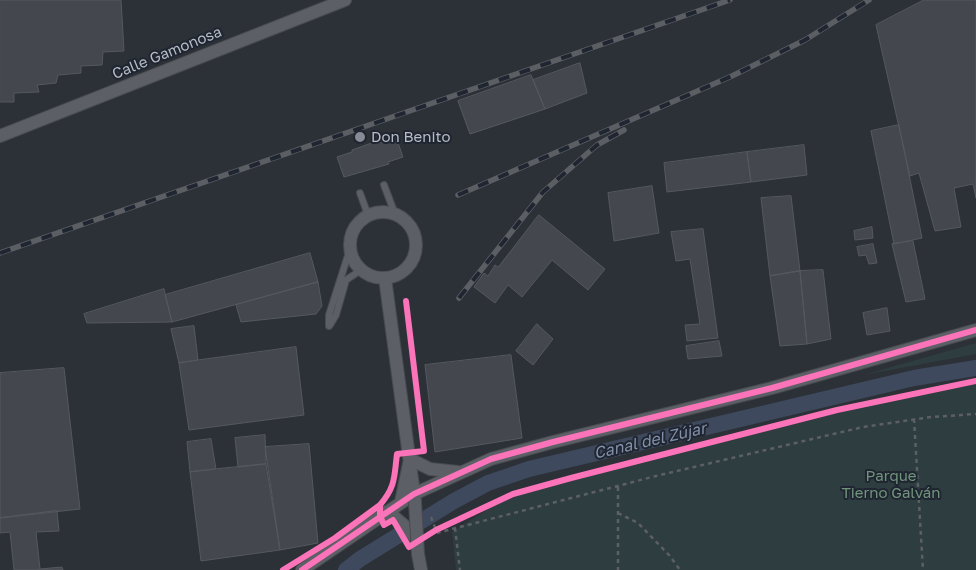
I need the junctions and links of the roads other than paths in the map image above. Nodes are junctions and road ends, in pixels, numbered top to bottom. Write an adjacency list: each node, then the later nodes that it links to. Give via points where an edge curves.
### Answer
1 (345, 0): 2 (street, Calle Gamonosa)
2 (0, 136)
3 (384, 185): 5 (lane)
4 (360, 193): 6 (lane)
5 (395, 214): 6 (street, via 388,211); 9 (street, via 409,223 417,246 407,268)
6 (368, 215): 7 (street, via 355,226 350,237)
7 (350, 249): 8 (street); 8 (lane, via 329,326 336,315 346,280)
8 (362, 270): 9 (street)
9 (385, 278): 11 (street)
10 (976, 330): 12 (street, via 772,388 520,450)
11 (410, 459): 12 (street, via 430,469); 13 (street)
12 (461, 472): 13 (street)
13 (410, 501): 14 (street); 15 (street, bridge)
14 (391, 515): 15 (street); 16 (street)
15 (420, 538): 17 (street, bridge)
16 (302, 570)
17 (421, 570)

